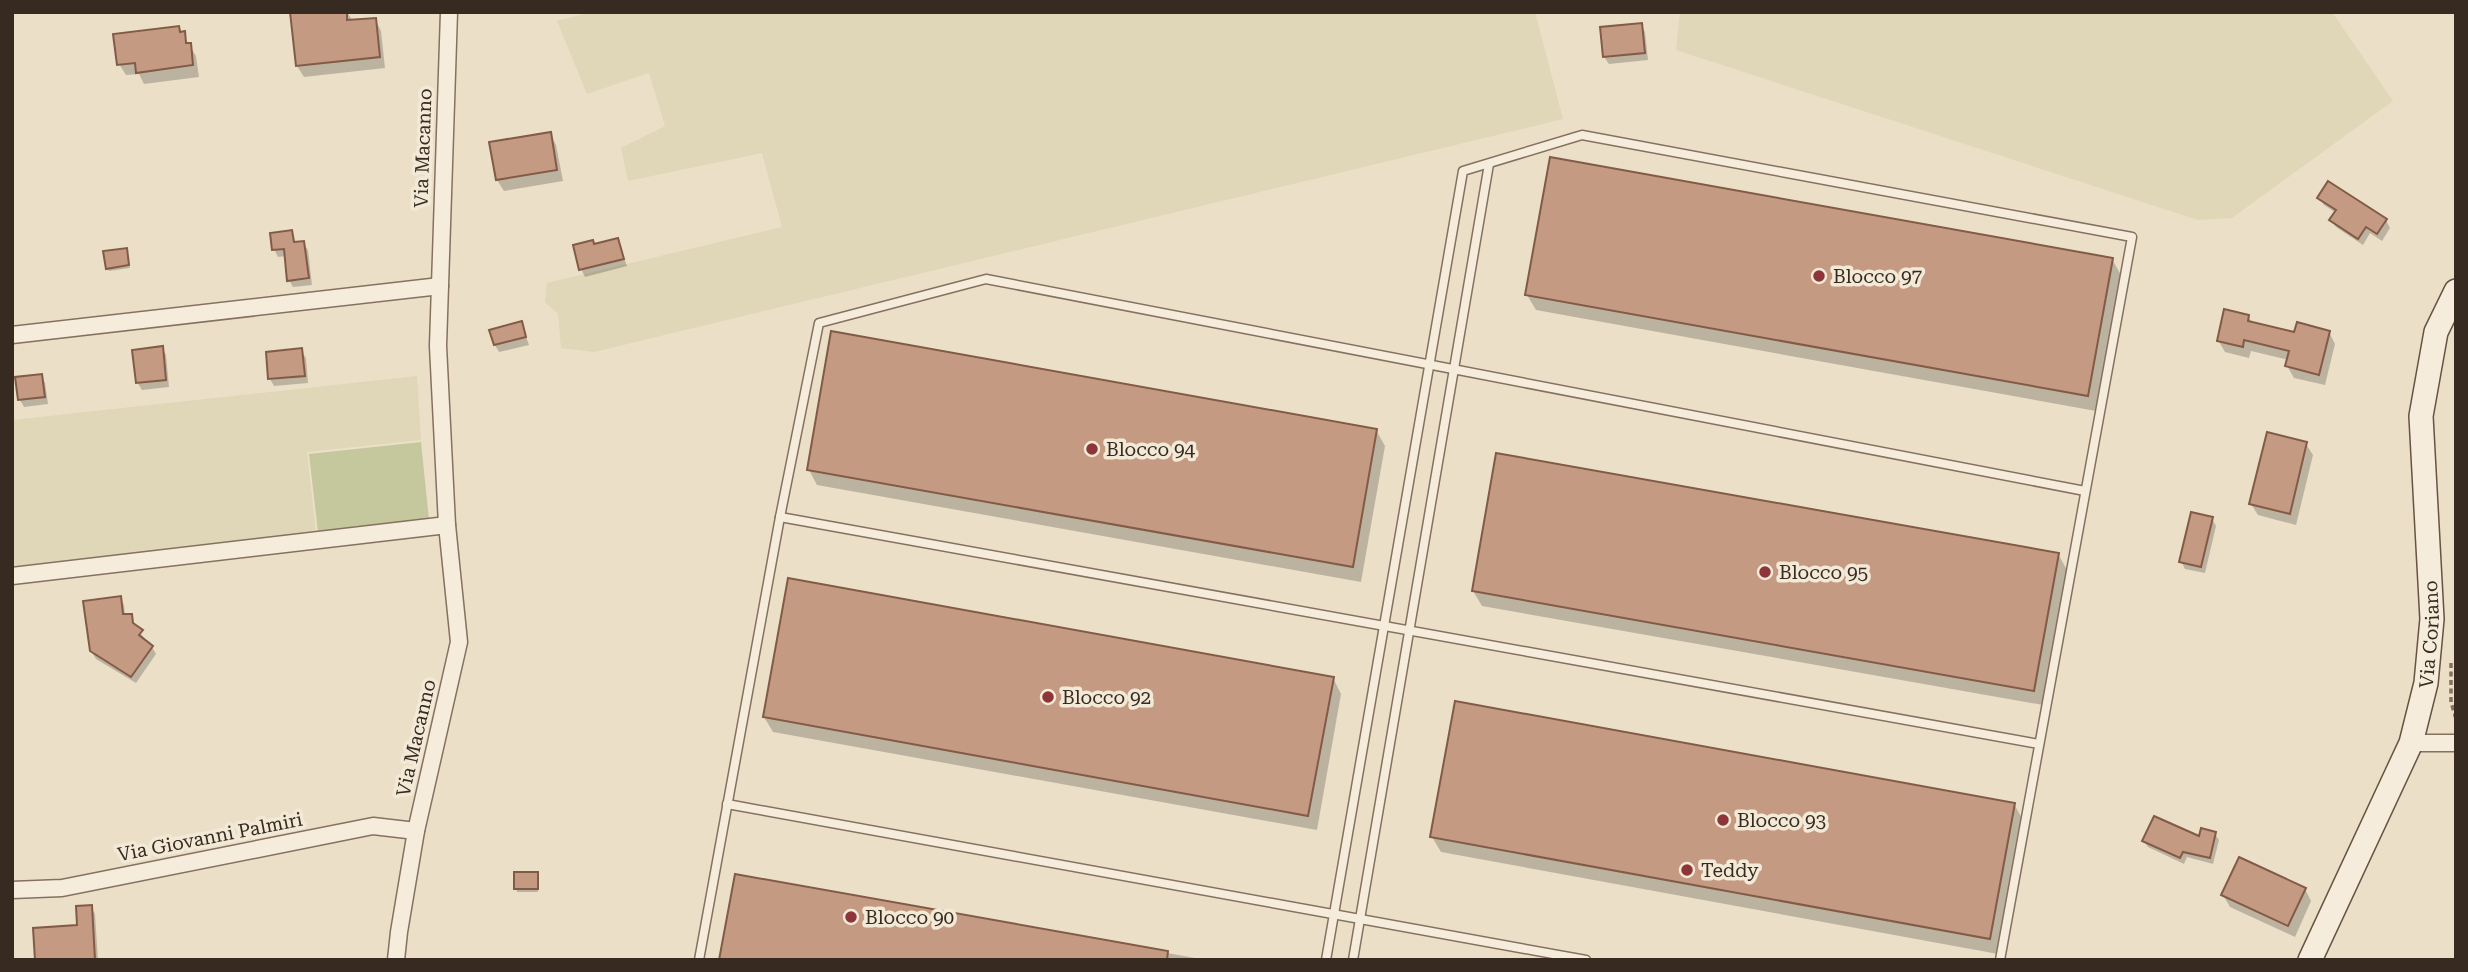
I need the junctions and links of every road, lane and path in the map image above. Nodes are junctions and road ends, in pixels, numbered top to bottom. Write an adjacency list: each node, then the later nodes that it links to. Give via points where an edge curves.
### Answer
1 (449, 12): 3 (street, Via Macanno)
2 (1489, 164): 6 (lane, via 1463,171); 7 (lane); 8 (lane, via 1582,135 2132,237)
3 (440, 286): 5 (street); 10 (street, Via Macanno, via 438,346)
4 (2456, 291): 14 (main road, Via Coriano, via 2436,332 2421,416 2432,619 2426,684)
5 (12, 335)
6 (1430, 365): 7 (lane); 9 (lane, via 986,279 818,323); 12 (lane)
7 (1454, 370): 8 (lane); 13 (lane)
8 (2085, 491): 16 (lane)
9 (780, 517): 12 (lane); 17 (lane)
10 (447, 525): 11 (street); 18 (street, Via Macanno, via 459,642)
11 (12, 576)
12 (1384, 626): 13 (lane); 20 (lane)
13 (1410, 631): 16 (lane); 21 (lane)
14 (2411, 743): 15 (street); 28 (main road, Via Coriano)
15 (2456, 743)
16 (2039, 744): 27 (lane)
17 (727, 804): 20 (lane); 23 (lane)
18 (416, 831): 19 (street, Via Giovanni Palmiri, via 373,826 62,888); 22 (street, Via Macanno)
19 (12, 890)
20 (1335, 914): 21 (lane); 24 (lane)
21 (1361, 919): 25 (lane); 26 (lane)
22 (396, 960)
23 (699, 960)
24 (1325, 960)
25 (1353, 960)
26 (1586, 960)
27 (2000, 960)
28 (2309, 960)

